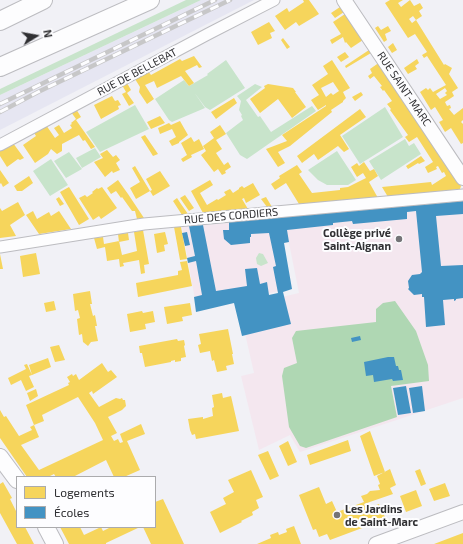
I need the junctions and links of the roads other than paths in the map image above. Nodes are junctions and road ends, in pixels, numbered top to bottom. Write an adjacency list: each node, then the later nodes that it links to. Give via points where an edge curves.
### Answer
1 (43, 0): 5 (main road)
2 (150, 0): 6 (main road)
3 (274, 0): 7 (street, RUE DE BELLEBAT)
4 (344, 0): 8 (street, RUE SAINT-MARC)
5 (0, 20)
6 (0, 67)
7 (0, 145)
8 (463, 178)
9 (463, 195): 10 (street, RUE DES CORDIERS, via 144,224)
10 (0, 246)
11 (0, 457): 12 (main road)
12 (16, 479)
13 (463, 512): 16 (street)
14 (47, 528): 15 (main road)
15 (55, 544)
16 (376, 544)

